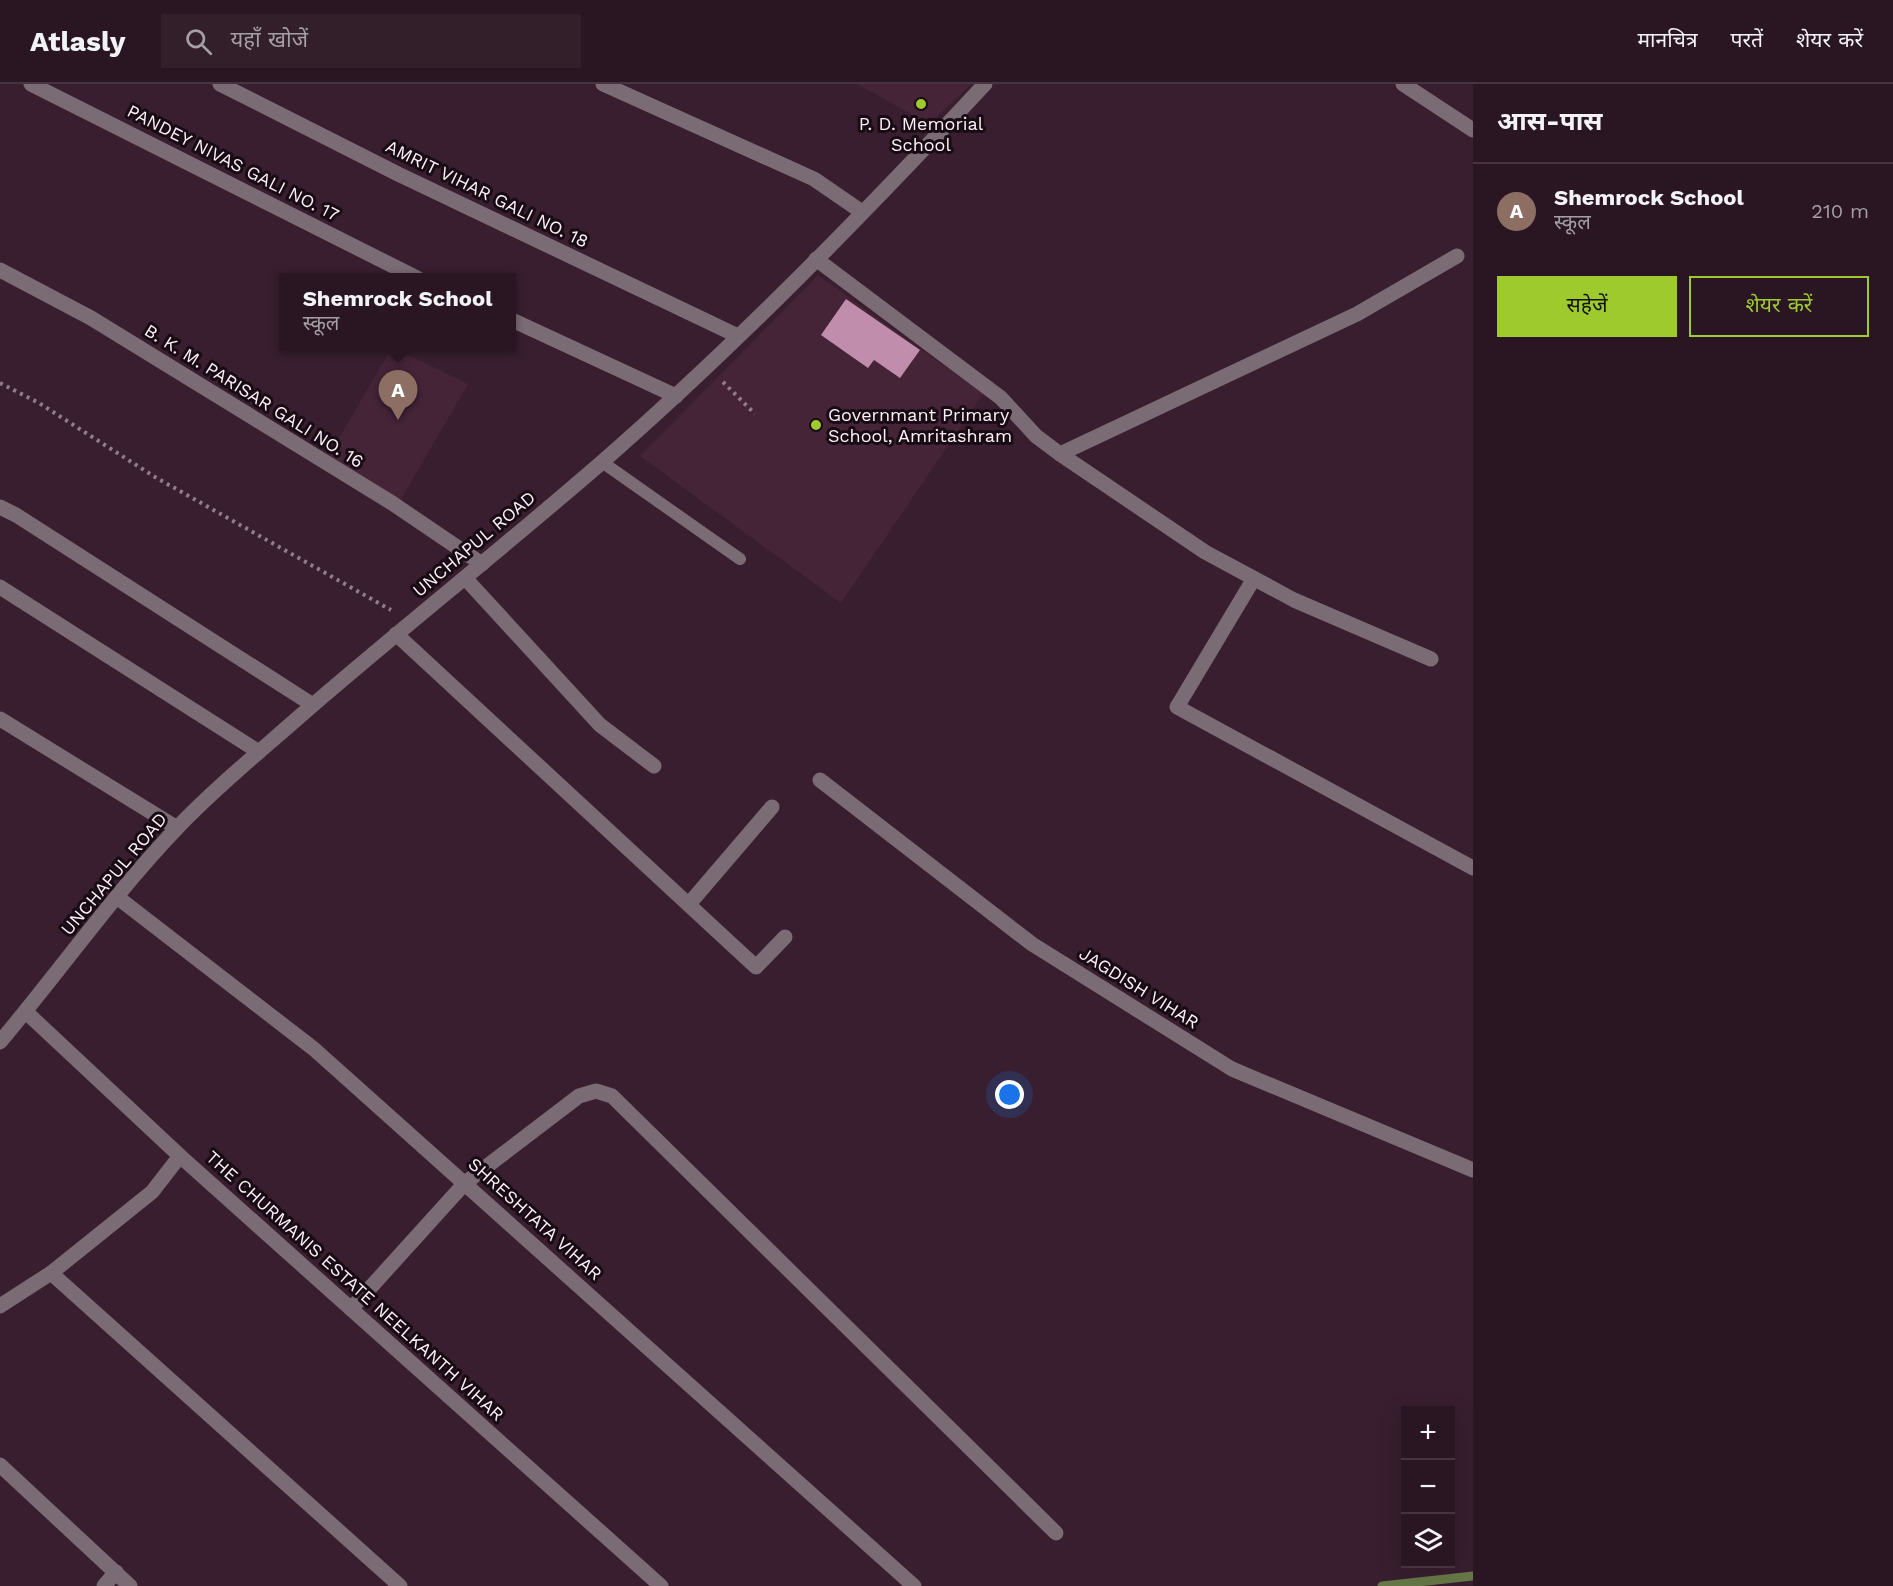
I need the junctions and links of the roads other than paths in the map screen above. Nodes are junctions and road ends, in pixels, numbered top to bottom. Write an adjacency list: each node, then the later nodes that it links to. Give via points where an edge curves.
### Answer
1 (31, 84): 11 (street, PANDEY NIVAS GALI NO. 17)
2 (220, 84): 13 (street, AMRIT VIHAR GALI NO. 18, via 398,174)
3 (603, 84): 7 (street, via 814,179)
4 (985, 84): 7 (street, UNCHAPUL ROAD)
5 (1403, 84): 6 (street)
6 (1473, 130)
7 (862, 212): 9 (street, UNCHAPUL ROAD)
8 (1457, 256): 15 (street, via 1357,314)
9 (816, 259): 13 (street, UNCHAPUL ROAD); 15 (street, via 1001,398 1036,436)
10 (0, 270): 19 (street, B. K. M. PARISAR GALI NO. 16, via 91,318 392,503)
11 (407, 273)
12 (516, 322): 14 (street)
13 (738, 336): 14 (street, UNCHAPUL ROAD)
14 (676, 396): 16 (street, UNCHAPUL ROAD)
15 (1060, 454): 21 (street)
16 (602, 462): 18 (lane); 19 (street, UNCHAPUL ROAD)
17 (0, 507): 25 (street)
18 (740, 559)
19 (482, 564): 20 (street, UNCHAPUL ROAD)
20 (466, 579): 23 (street, UNCHAPUL ROAD); 28 (street, via 600,725)
21 (1253, 580): 24 (street); 32 (street, via 1177,707)
22 (0, 588): 27 (street)
23 (396, 634): 25 (street, UNCHAPUL ROAD); 34 (street)
24 (1431, 659)
25 (313, 705): 27 (street, UNCHAPUL ROAD)
26 (0, 719): 31 (street)
27 (259, 752): 31 (street, UNCHAPUL ROAD)
28 (654, 765)
29 (820, 780): 39 (street, JAGDISH VIHAR, via 1032,944 1232,1069)
30 (772, 807): 34 (street)
31 (177, 828): 33 (street, UNCHAPUL ROAD)
32 (1473, 868)
33 (117, 897): 36 (street, UNCHAPUL ROAD); 40 (street, SHRESHTATA VIHAR, via 314,1049)
34 (689, 904): 35 (street, via 756,967)
35 (785, 937)
36 (26, 1012): 37 (street, UNCHAPUL ROAD); 38 (street, THE CHURMANIS ESTATE NEELKANTH VIHAR)
37 (0, 1042)
38 (180, 1156): 41 (street, via 152,1192); 43 (street, THE CHURMANIS ESTATE NEELKANTH VIHAR)
39 (1473, 1170)
40 (465, 1183): 43 (street); 45 (street, via 579,1096 596,1091 612,1096); 51 (street, SHRESHTATA VIHAR)
41 (51, 1273): 42 (street); 49 (street)
42 (0, 1306)
43 (351, 1309): 50 (street, THE CHURMANIS ESTATE NEELKANTH VIHAR)
44 (0, 1465): 46 (street)
45 (1056, 1533)
46 (116, 1572): 47 (street); 48 (street)
47 (104, 1586)
48 (130, 1586)
49 (400, 1586)
50 (661, 1586)
51 (914, 1586)

